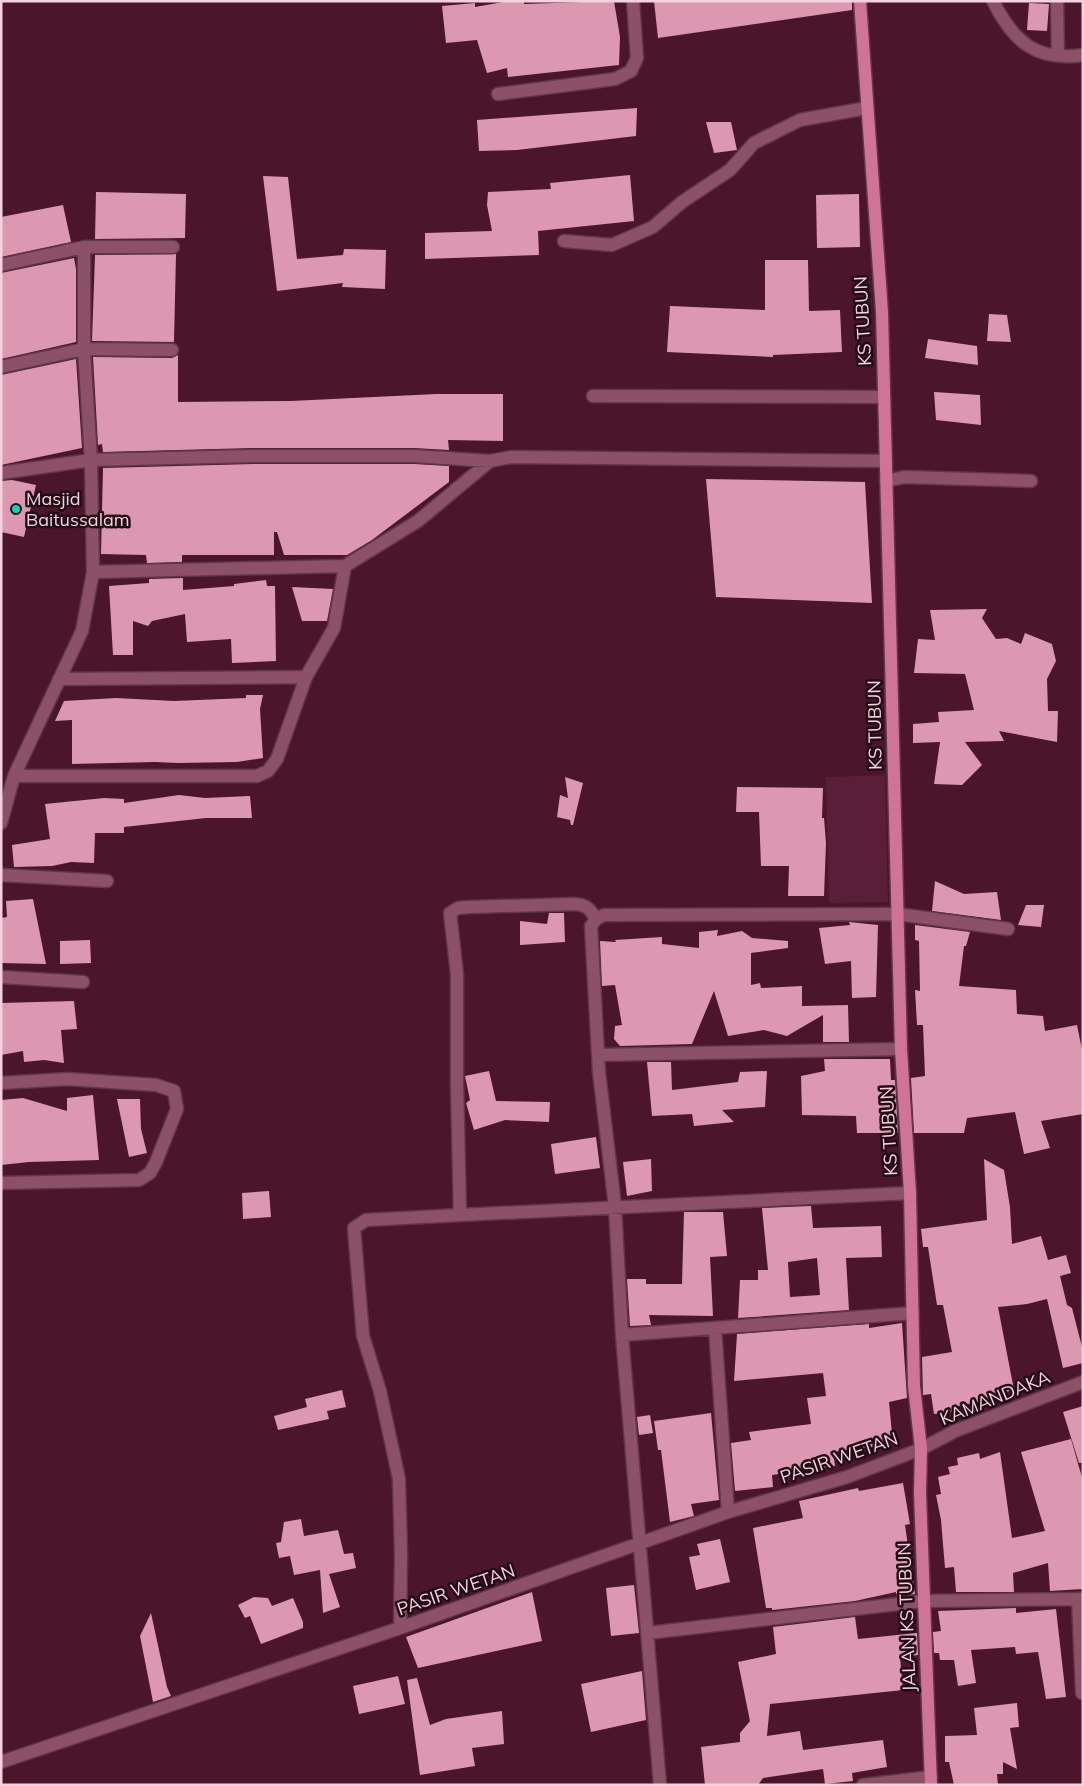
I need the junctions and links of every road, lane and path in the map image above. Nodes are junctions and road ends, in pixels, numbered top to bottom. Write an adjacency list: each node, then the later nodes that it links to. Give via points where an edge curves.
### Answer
1 (633, 1): 7 (street, via 637,58 631,71 615,80)
2 (860, 1): 8 (main road, KS TUBUN)
3 (993, 1): 5 (street, via 1012,34 1030,49)
4 (1057, 1): 5 (street)
5 (1058, 55): 6 (street)
6 (1083, 55)
7 (498, 94)
8 (867, 108): 9 (street, via 800,120 754,143 730,170 682,202 653,227 612,244); 17 (main road, KS TUBUN, via 882,312)
9 (564, 241)
10 (174, 247): 11 (street)
11 (84, 248): 12 (street); 13 (street)
12 (1, 265)
13 (84, 349): 14 (street); 15 (street); 18 (street)
14 (172, 350)
15 (1, 367)
16 (593, 396): 17 (street)
17 (884, 397): 20 (main road, KS TUBUN)
18 (91, 460): 19 (street, via 414,456); 21 (street); 25 (street)
19 (490, 461): 20 (street, via 511,457); 24 (street, via 418,521)
20 (886, 461): 22 (main road, KS TUBUN)
21 (1, 473)
22 (886, 481): 23 (street, via 904,477); 32 (main road, KS TUBUN)
23 (1031, 481)
24 (345, 566): 25 (street); 26 (street, via 334,628)
25 (93, 572): 27 (street, via 82,631)
26 (306, 677): 27 (street); 28 (street, via 277,759 268,771 257,776)
27 (59, 679): 28 (street)
28 (14, 776): 29 (street)
29 (1, 823)
30 (1, 875): 31 (street)
31 (107, 881)
32 (897, 914): 33 (street, via 604,915); 34 (street); 37 (main road, KS TUBUN)
33 (596, 919): 38 (street, via 591,926 590,937); 43 (street, via 590,909 575,904 469,907 450,913 457,974)
34 (1008, 929)
35 (1, 977): 36 (street)
36 (83, 982)
37 (901, 1049): 38 (street); 41 (main road, KS TUBUN)
38 (598, 1055): 42 (street)
39 (1, 1083): 40 (street, via 67,1079 156,1085 174,1091 177,1109 156,1162 150,1173 139,1180)
40 (1, 1182)
41 (910, 1193): 42 (street); 44 (main road, KS TUBUN)
42 (615, 1206): 43 (street); 46 (street)
43 (460, 1215): 53 (street, via 366,1220 354,1228 363,1336 380,1391 399,1479)
44 (913, 1314): 45 (street); 48 (main road, KS TUBUN, via 914,1386)
45 (716, 1328): 46 (street); 49 (street)
46 (622, 1335): 50 (street)
47 (1083, 1382): 48 (street, KAMANDAKA, via 955,1431)
48 (921, 1448): 49 (street, PASIR WETAN, via 847,1477); 52 (main road, JALAN KS TUBUN)
49 (728, 1512): 50 (street, PASIR WETAN)
50 (640, 1544): 53 (street, PASIR WETAN); 54 (street)
51 (1080, 1599): 52 (street); 55 (street)
52 (924, 1601): 54 (street); 57 (main road, JALAN KS TUBUN)
53 (400, 1628): 56 (street, PASIR WETAN)
54 (648, 1633): 58 (street)
55 (1082, 1693)
56 (1, 1762)
57 (931, 1781): 59 (street)
58 (660, 1785)
59 (863, 1785)

